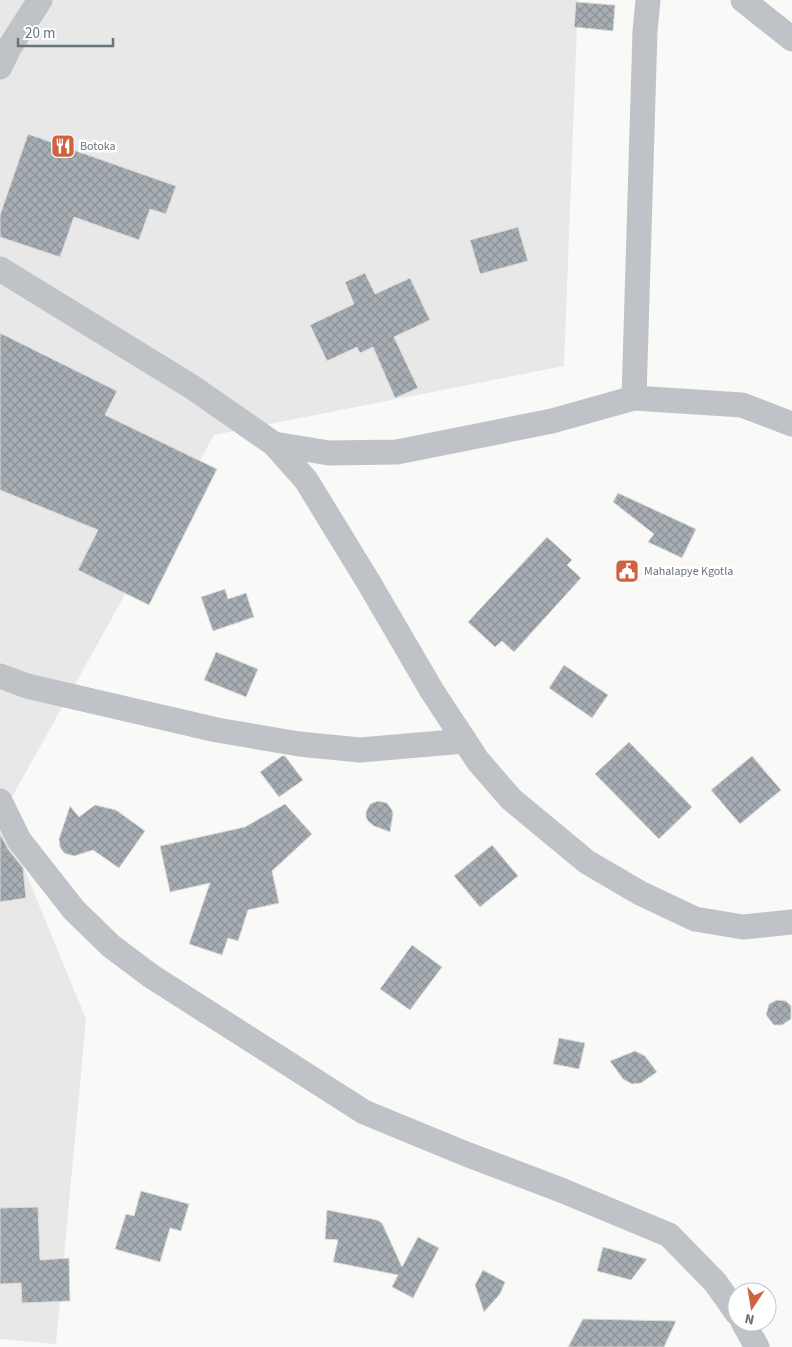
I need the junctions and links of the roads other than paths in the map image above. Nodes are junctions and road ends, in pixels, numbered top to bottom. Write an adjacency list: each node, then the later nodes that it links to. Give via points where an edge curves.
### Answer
1 (40, 0): 5 (street)
2 (648, 0): 7 (street, via 644,41)
3 (743, 0): 4 (street)
4 (792, 39)
5 (0, 67)
6 (0, 269): 9 (street, via 192,387)
7 (634, 398): 8 (street, via 742,405); 9 (street, via 552,421 397,452 329,453)
8 (792, 424)
9 (274, 444): 11 (street, via 306,480)
10 (0, 676): 11 (street, via 28,686 208,728 299,744 360,750)
11 (465, 741): 13 (street, via 511,799 587,862 640,893 695,919 743,927)
12 (0, 801): 14 (street, via 19,840 74,910 111,946 151,976 364,1112 669,1235)
13 (792, 922)
14 (727, 1299)
15 (749, 1332): 16 (street)
16 (757, 1347)

